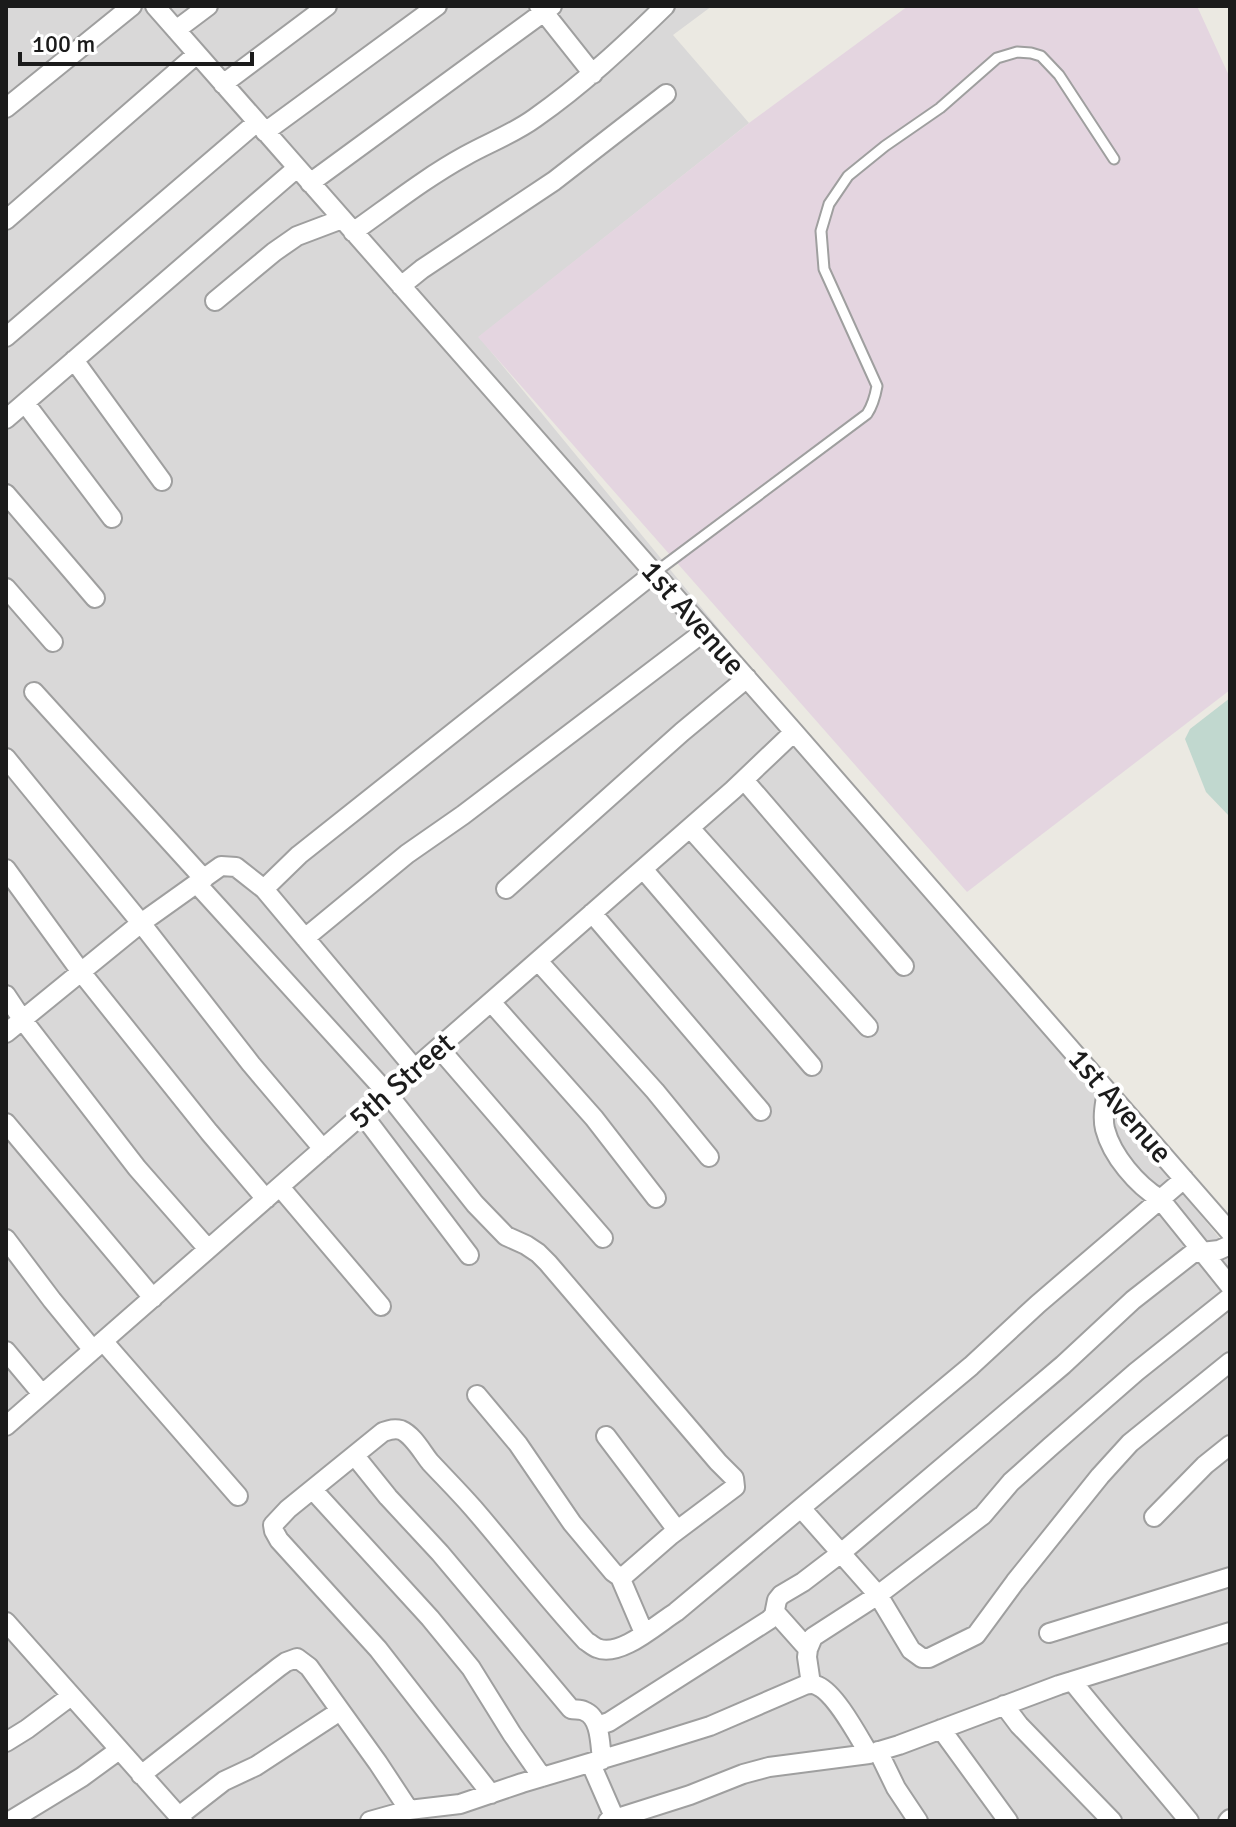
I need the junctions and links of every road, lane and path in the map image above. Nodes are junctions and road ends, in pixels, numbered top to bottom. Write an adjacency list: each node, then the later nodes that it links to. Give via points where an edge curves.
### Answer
1 (132, 6): 13 (street)
2 (155, 6): 8 (street, 1st Avenue)
3 (208, 6): 8 (street)
4 (327, 6): 11 (street)
5 (437, 6): 14 (street)
6 (665, 6): 10 (street)
7 (545, 8): 10 (street); 17 (street)
8 (176, 30): 9 (street, 1st Avenue)
9 (197, 54): 11 (street, 1st Avenue); 18 (street)
10 (593, 74): 19 (street, via 533,120)
11 (223, 84): 14 (street, 1st Avenue)
12 (666, 94): 20 (street, via 554,181)
13 (6, 108)
14 (261, 127): 16 (street, 1st Avenue); 22 (street)
15 (1114, 159): 29 (lane, via 1059,75 1041,56 1017,52 997,58 848,176 829,204 821,231 824,269 877,386 872,406)
16 (297, 168): 17 (street, 1st Avenue); 23 (street)
17 (310, 183): 19 (street, 1st Avenue)
18 (6, 220)
19 (347, 225): 20 (street, 1st Avenue); 21 (street, via 297,236)
20 (401, 286): 29 (street, 1st Avenue)
21 (215, 301)
22 (6, 337)
23 (74, 360): 24 (street); 26 (street)
24 (25, 403): 25 (street); 28 (street)
25 (6, 419)
26 (162, 481)
27 (6, 494): 31 (street)
28 (112, 518)
29 (653, 574): 32 (street, 1st Avenue); 43 (street, via 299,855)
30 (6, 588): 33 (street)
31 (95, 598)
32 (705, 631): 34 (street, 1st Avenue); 47 (street, via 407,854)
33 (53, 642)
34 (747, 678): 36 (street, 1st Avenue); 44 (street)
35 (34, 692): 42 (street)
36 (794, 732): 38 (street, 5th Street); 59 (street, 1st Avenue)
37 (6, 758): 46 (street)
38 (744, 780): 39 (street, 5th Street); 49 (street)
39 (690, 828): 41 (street, 5th Street); 54 (street)
40 (6, 869): 50 (street)
41 (643, 869): 45 (street, 5th Street); 57 (street)
42 (200, 882): 43 (street, via 221,866 236,867); 46 (street); 60 (street)
43 (264, 889): 47 (street)
44 (506, 889)
45 (592, 913): 48 (street, 5th Street); 61 (street)
46 (141, 923): 50 (street); 64 (street)
47 (305, 938): 58 (street)
48 (538, 961): 52 (street, 5th Street); 65 (street)
49 (904, 966)
50 (81, 972): 53 (street); 67 (street, via 209,1132)
51 (6, 995): 53 (street)
52 (491, 1002): 56 (street, 5th Street); 68 (street, via 594,1118)
53 (22, 1019): 55 (street); 74 (street, via 137,1168)
54 (868, 1027)
55 (6, 1033)
56 (439, 1048): 58 (street, 5th Street); 71 (street)
57 (812, 1066)
58 (415, 1069): 60 (street, 5th Street)
59 (1107, 1091): 66 (street, 1st Avenue); 69 (street, via 1104,1127 1109,1141 1147,1191)
60 (387, 1093): 62 (street, 5th Street); 94 (street, via 475,1204 506,1236 548,1263 732,1476 733,1490)
61 (761, 1111)
62 (363, 1115): 64 (street, 5th Street); 76 (street)
63 (6, 1123): 79 (street)
64 (323, 1149): 67 (street, 5th Street)
65 (709, 1157)
66 (1184, 1179): 69 (street); 70 (street, 1st Avenue)
67 (273, 1193): 74 (street, 5th Street); 80 (street)
68 (656, 1198)
69 (1160, 1199): 75 (street); 92 (street)
70 (1230, 1232)
71 (603, 1238)
72 (6, 1239): 81 (street, via 52,1300)
73 (1230, 1245): 75 (street)
74 (208, 1249): 79 (street, 5th Street)
75 (1203, 1252): 77 (street); 95 (street, via 1193,1253 1133,1300)
76 (469, 1255)
77 (1230, 1286)
78 (1230, 1297): 98 (street, via 1060,1438 983,1515)
79 (153, 1298): 81 (street, 5th Street)
80 (381, 1306)
81 (98, 1346): 84 (street, 5th Street); 91 (street)
82 (6, 1351): 84 (street)
83 (1230, 1362): 98 (street, via 1130,1443 976,1635 922,1658 911,1650)
84 (42, 1394): 86 (street, 5th Street)
85 (477, 1395): 96 (street, via 572,1523)
86 (6, 1426)
87 (606, 1436): 94 (street)
88 (1230, 1445): 93 (street)
89 (355, 1456): 90 (street); 102 (street, via 383,1432 404,1432 586,1641 605,1650 629,1644); 110 (street, via 571,1709 587,1712)
90 (313, 1490): 117 (street, via 471,1668); 118 (street, via 274,1523 276,1536 378,1649)
91 (238, 1496)
92 (801, 1508): 95 (street); 102 (street)
93 (1154, 1517)
94 (677, 1530): 96 (street)
95 (841, 1553): 98 (street); 99 (street, via 781,1595)
96 (620, 1577): 102 (street)
97 (1230, 1577): 103 (street)
98 (878, 1595): 104 (street, via 813,1637)
99 (775, 1612): 104 (street); 110 (street)
100 (8, 1629): 107 (street)
101 (1230, 1632): 105 (street)
102 (644, 1633)
103 (1049, 1633)
104 (808, 1649): 106 (street)
105 (1072, 1681): 108 (street); 127 (street)
106 (811, 1684): 114 (street, via 826,1691); 115 (street, via 710,1726)
107 (71, 1696): 112 (street); 113 (street)
108 (1004, 1705): 111 (street); 126 (street)
109 (340, 1711): 116 (street, via 309,1667 293,1659); 119 (street); 120 (street, via 224,1781)
110 (597, 1726): 115 (street)
111 (941, 1729): 114 (street); 125 (street)
112 (6, 1742)
113 (119, 1750): 116 (street); 122 (street)
114 (874, 1753): 121 (street, via 769,1767); 124 (street)
115 (597, 1762): 117 (street); 121 (street)
116 (141, 1775): 120 (street)
117 (542, 1777): 118 (street)
118 (491, 1794): 119 (street)
119 (409, 1810): 123 (street)
120 (181, 1819)
121 (618, 1819)
122 (10, 1821)
123 (370, 1821)
124 (918, 1821)
125 (1008, 1821)
126 (1112, 1821)
127 (1189, 1821)

